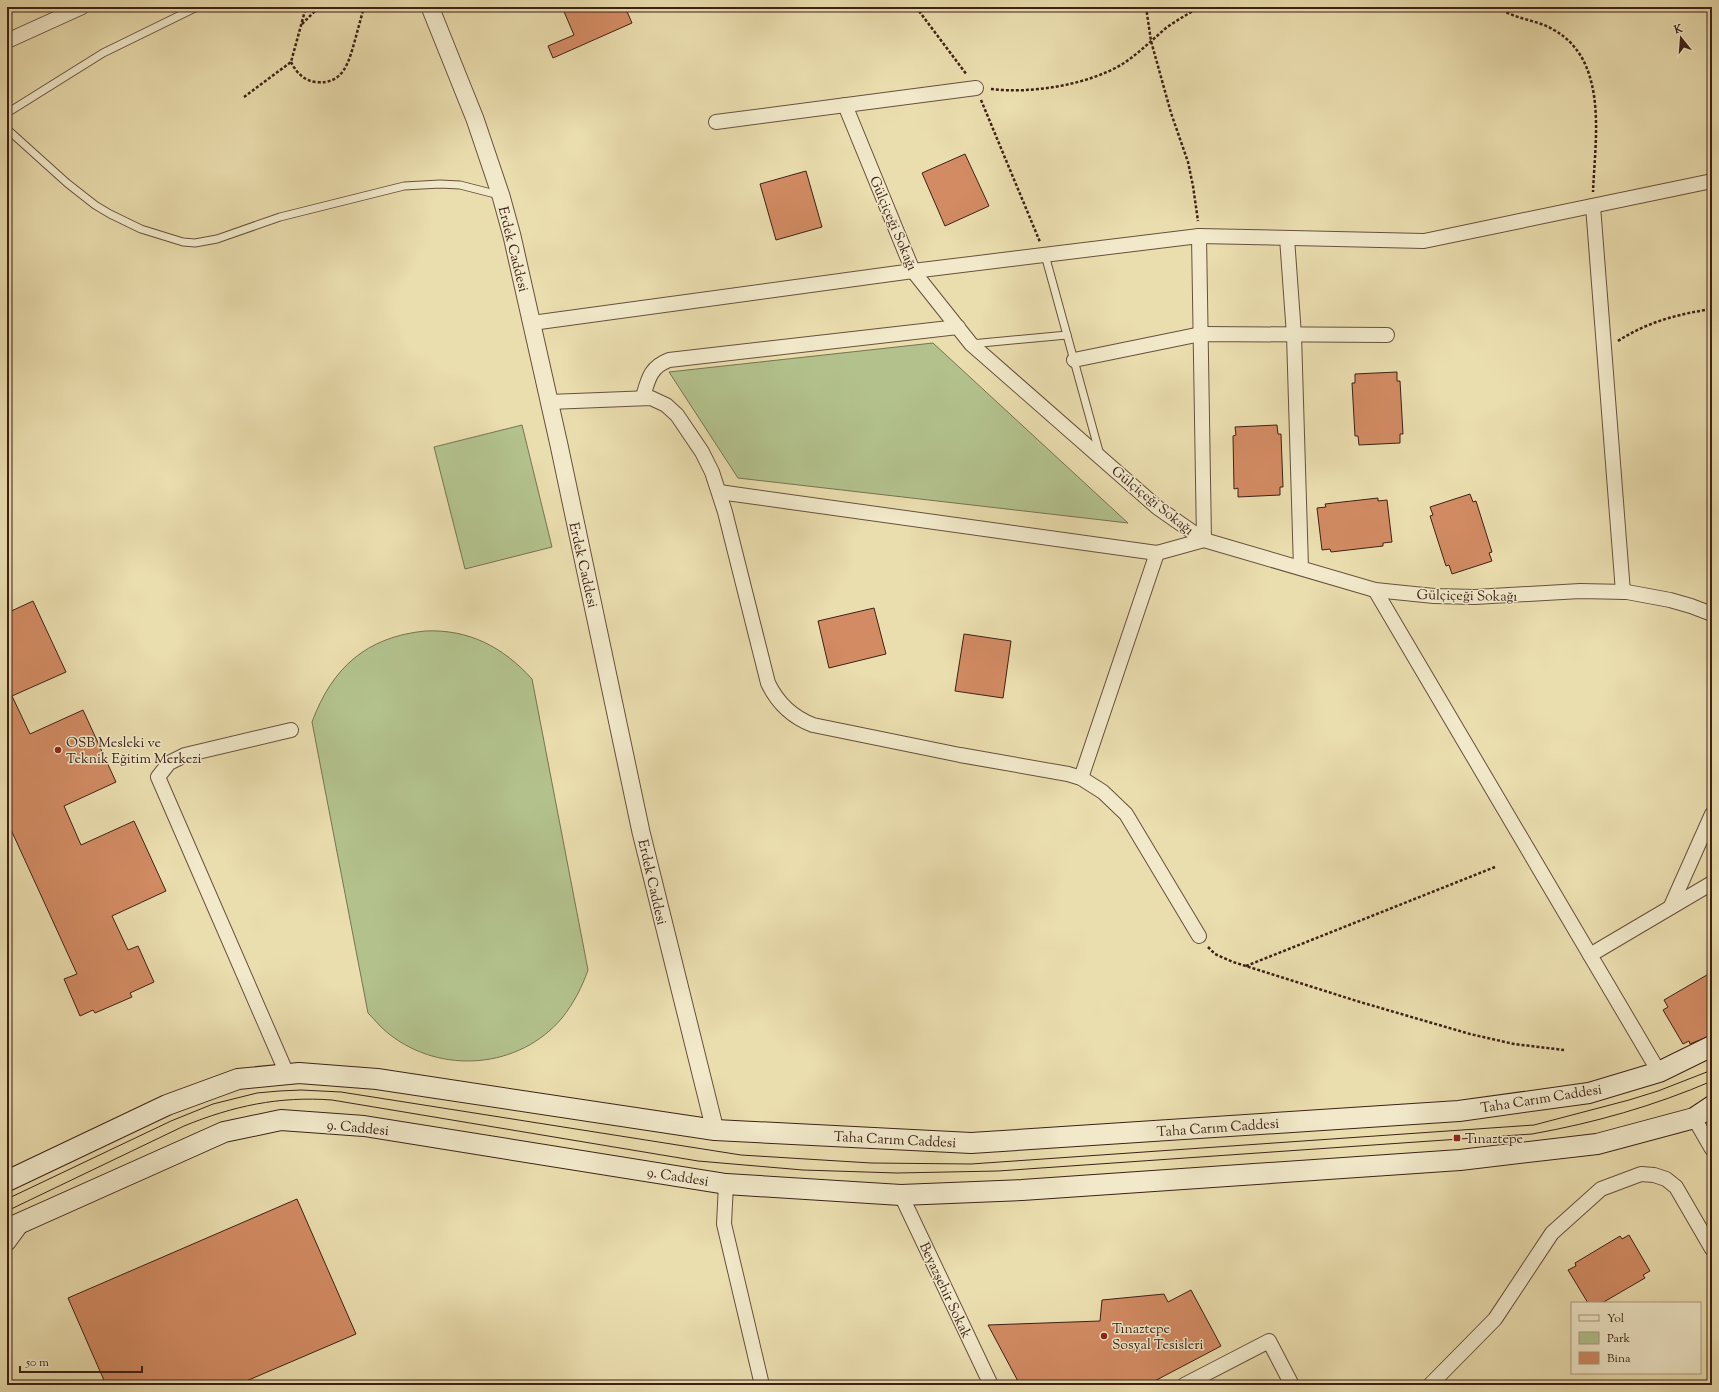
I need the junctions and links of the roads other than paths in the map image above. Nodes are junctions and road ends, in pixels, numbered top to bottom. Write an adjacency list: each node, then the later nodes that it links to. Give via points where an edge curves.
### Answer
1 (82, 7): 4 (street)
2 (198, 7): 7 (lane, via 103,54)
3 (430, 7): 11 (street, Erdek Caddesi, via 476,119)
4 (7, 41)
5 (976, 88): 6 (street)
6 (845, 105): 8 (street); 16 (street, Gülçiçeği Sokağı)
7 (7, 113)
8 (716, 122)
9 (7, 129): 11 (lane, via 95,205 141,229 184,242 211,240 280,218 404,186 460,185)
10 (1712, 181): 12 (street)
11 (501, 196): 17 (street, Erdek Caddesi)
12 (1593, 206): 14 (street, via 1424,241); 33 (street)
13 (1199, 236): 14 (street); 15 (street); 19 (street)
14 (1287, 238): 21 (street)
15 (1045, 255): 16 (street); 20 (lane)
16 (913, 271): 17 (street); 18 (street, Gülçiçeği Sokağı)
17 (532, 323): 26 (street, Erdek Caddesi)
18 (958, 327): 23 (street, Gülçiçeği Sokağı); 25 (street, via 669,360 652,371)
19 (1201, 334): 21 (street); 24 (street); 29 (street)
20 (1067, 335): 23 (lane); 24 (lane)
21 (1294, 335): 22 (street); 31 (street)
22 (1387, 335)
23 (970, 344): 27 (street, Gülçiçeği Sokağı)
24 (1074, 360): 27 (lane)
25 (643, 397): 26 (street); 28 (street, via 659,401 677,415 702,452)
26 (549, 402): 47 (street, Erdek Caddesi, via 641,832)
27 (1101, 458): 29 (street, Gülçiçeği Sokağı, via 1158,508)
28 (719, 492): 30 (street); 36 (street, via 768,683 778,702 790,713 813,725)
29 (1204, 540): 30 (street); 31 (street, Gülçiçeği Sokağı)
30 (1157, 553): 36 (street)
31 (1301, 568): 32 (street, Gülçiçeği Sokağı)
32 (1375, 590): 33 (street, Gülçiçeği Sokağı, via 1475,597 1580,591); 41 (street)
33 (1624, 592): 34 (street, Gülçiçeği Sokağı, via 1670,600)
34 (1712, 614)
35 (291, 730): 44 (street, via 185,755 169,763 158,777)
36 (1081, 778): 40 (street, via 1104,792 1126,814)
37 (1712, 814): 39 (street)
38 (1712, 883): 39 (street)
39 (1671, 906): 41 (street)
40 (1199, 936)
41 (1590, 955): 43 (street)
42 (1712, 1046): 43 (main road, Taha Carım Caddesi)
43 (1659, 1072): 47 (main road, Taha Carım Caddesi, via 1589,1093 1459,1111 971,1143)
44 (287, 1074): 47 (main road, via 299,1072 376,1079); 49 (main road, via 238,1079 167,1105)
45 (1712, 1106): 46 (main road)
46 (1694, 1118): 48 (street); 51 (main road, via 1597,1144 1460,1160 1030,1189)
47 (715, 1130)
48 (1712, 1149)
49 (7, 1181)
50 (726, 1184): 51 (main road); 52 (main road, 9. Caddesi, via 364,1126 281,1120 224,1132); 55 (street, via 724,1224)
51 (901, 1195): 56 (street, Beyazşehir Sokak)
52 (14, 1226): 53 (street)
53 (7, 1242)
54 (1712, 1249): 59 (street, via 1676,1188 1666,1179 1641,1174 1601,1189 1552,1233 1495,1319)
55 (762, 1385)
56 (991, 1385)
57 (1184, 1385): 58 (street, via 1269,1341)
58 (1292, 1385)
59 (1430, 1385)

